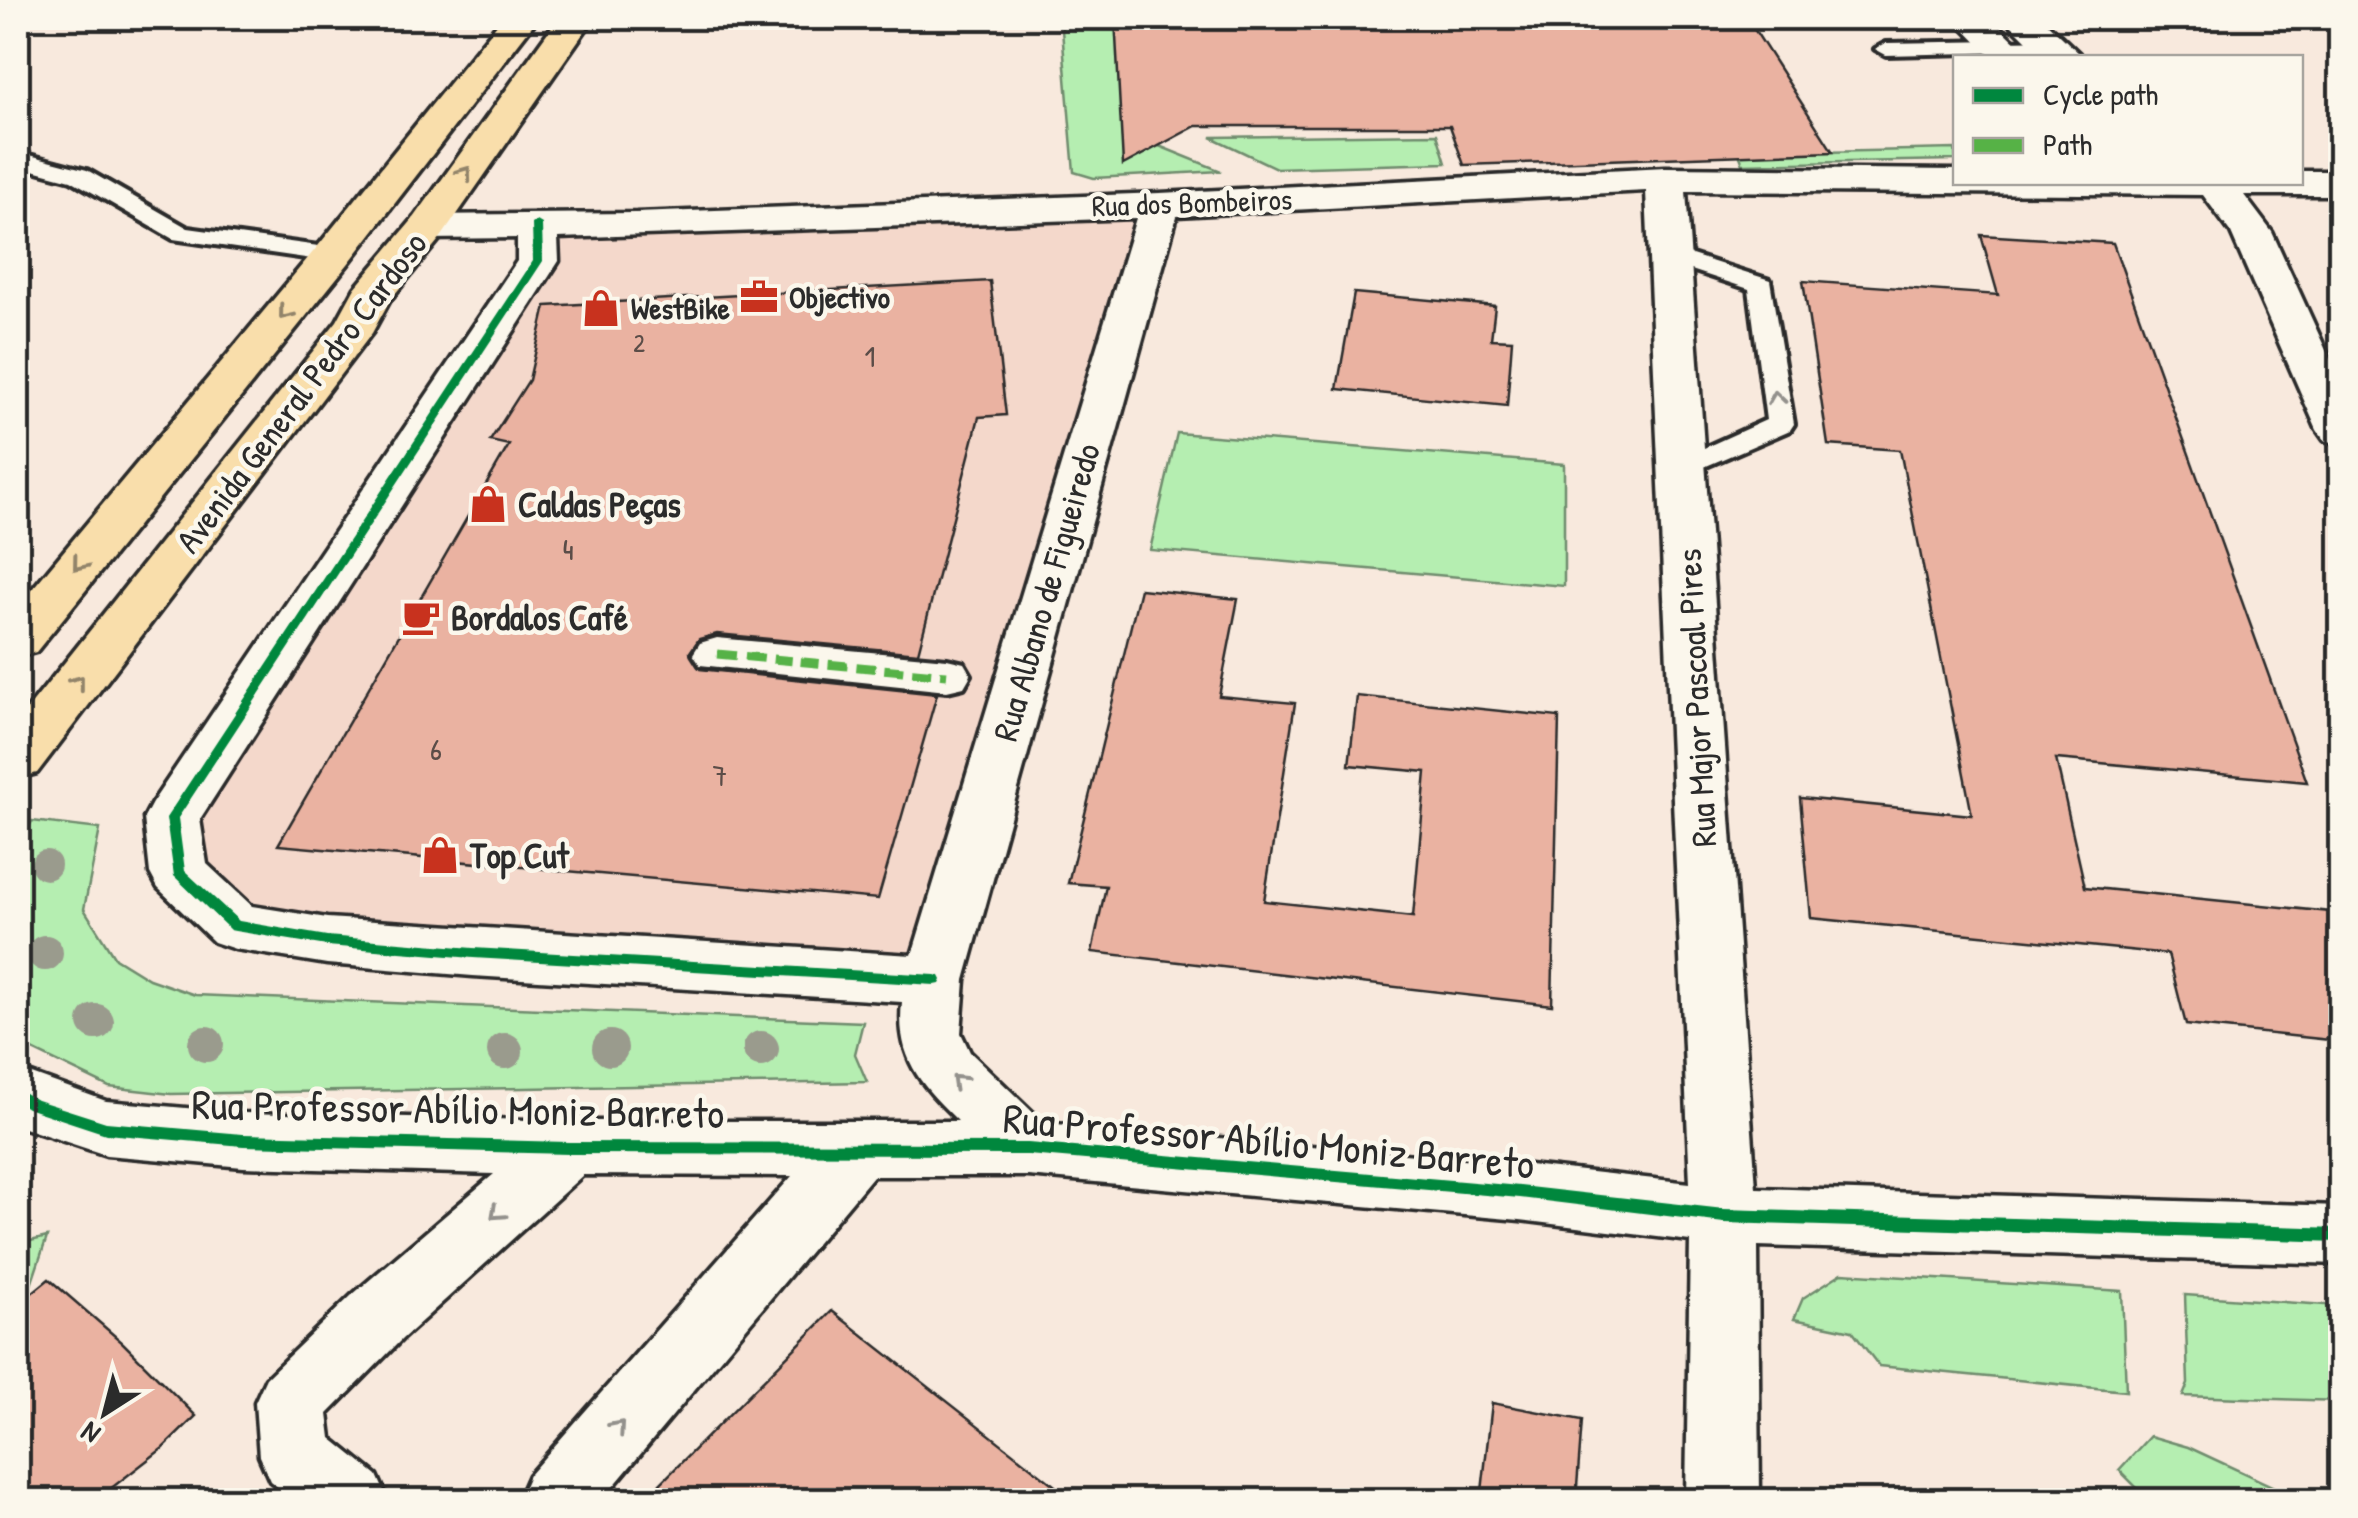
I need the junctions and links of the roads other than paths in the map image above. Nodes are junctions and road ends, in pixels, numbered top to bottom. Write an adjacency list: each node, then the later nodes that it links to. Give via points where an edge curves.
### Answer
1 (520, 18): 16 (main road, Avenida General Pedro Cardoso)
2 (576, 18): 15 (main road, Avenida General Pedro Cardoso, one-way to 2)
3 (1971, 18): 4 (street)
4 (2013, 40): 5 (lane); 6 (street)
5 (1886, 49)
6 (2059, 52)
7 (18, 159): 16 (lane, via 79,175 182,234)
8 (1666, 180): 9 (street, Rua dos Bombeiros); 13 (street, Rua dos Bombeiros); 17 (street, Rua Major Pascoal Pires)
9 (1953, 182)
10 (2303, 183): 11 (street)
11 (2340, 183)
12 (2217, 185): 18 (street, via 2251,232)
13 (1160, 205): 14 (street, Rua dos Bombeiros); 24 (street, Rua Albano de Figueiredo)
14 (538, 224): 15 (street, Rua dos Bombeiros); 24 (street, via 538,261 172,818 179,873 235,926 328,940)
15 (428, 227): 23 (main road, Avenida General Pedro Cardoso, one-way to 15)
16 (333, 255): 20 (main road, Avenida General Pedro Cardoso, one-way to 20)
17 (1670, 255): 19 (street, Rua Major Pascoal Pires); 19 (lane, one-way to 17, via 1780,424 1761,285)
18 (2340, 430)
19 (1683, 468): 29 (street, Rua Major Pascoal Pires)
20 (18, 640)
21 (717, 654): 22 (street)
22 (947, 675)
23 (18, 758)
24 (936, 980): 28 (street, Rua Albano de Figueiredo, one-way to 24, via 946,1069 930,1033)
25 (18, 1095): 27 (street, Rua Professor Abílio Moniz Barreto, via 106,1128 243,1140)
26 (858, 1147): 27 (street, Rua Professor Abílio Moniz Barreto); 28 (street, Rua Professor Abílio Moniz Barreto); 32 (street, one-way to 26)
27 (569, 1148): 31 (street, one-way to 31, via 376,1317 291,1402 296,1456)
28 (1028, 1150): 29 (street, Rua Professor Abílio Moniz Barreto)
29 (1724, 1216): 30 (street, Rua Professor Abílio Moniz Barreto); 33 (street, Rua Major Pascoal Pires)
30 (2340, 1235)
31 (344, 1493)
32 (555, 1500)
33 (1723, 1500)

